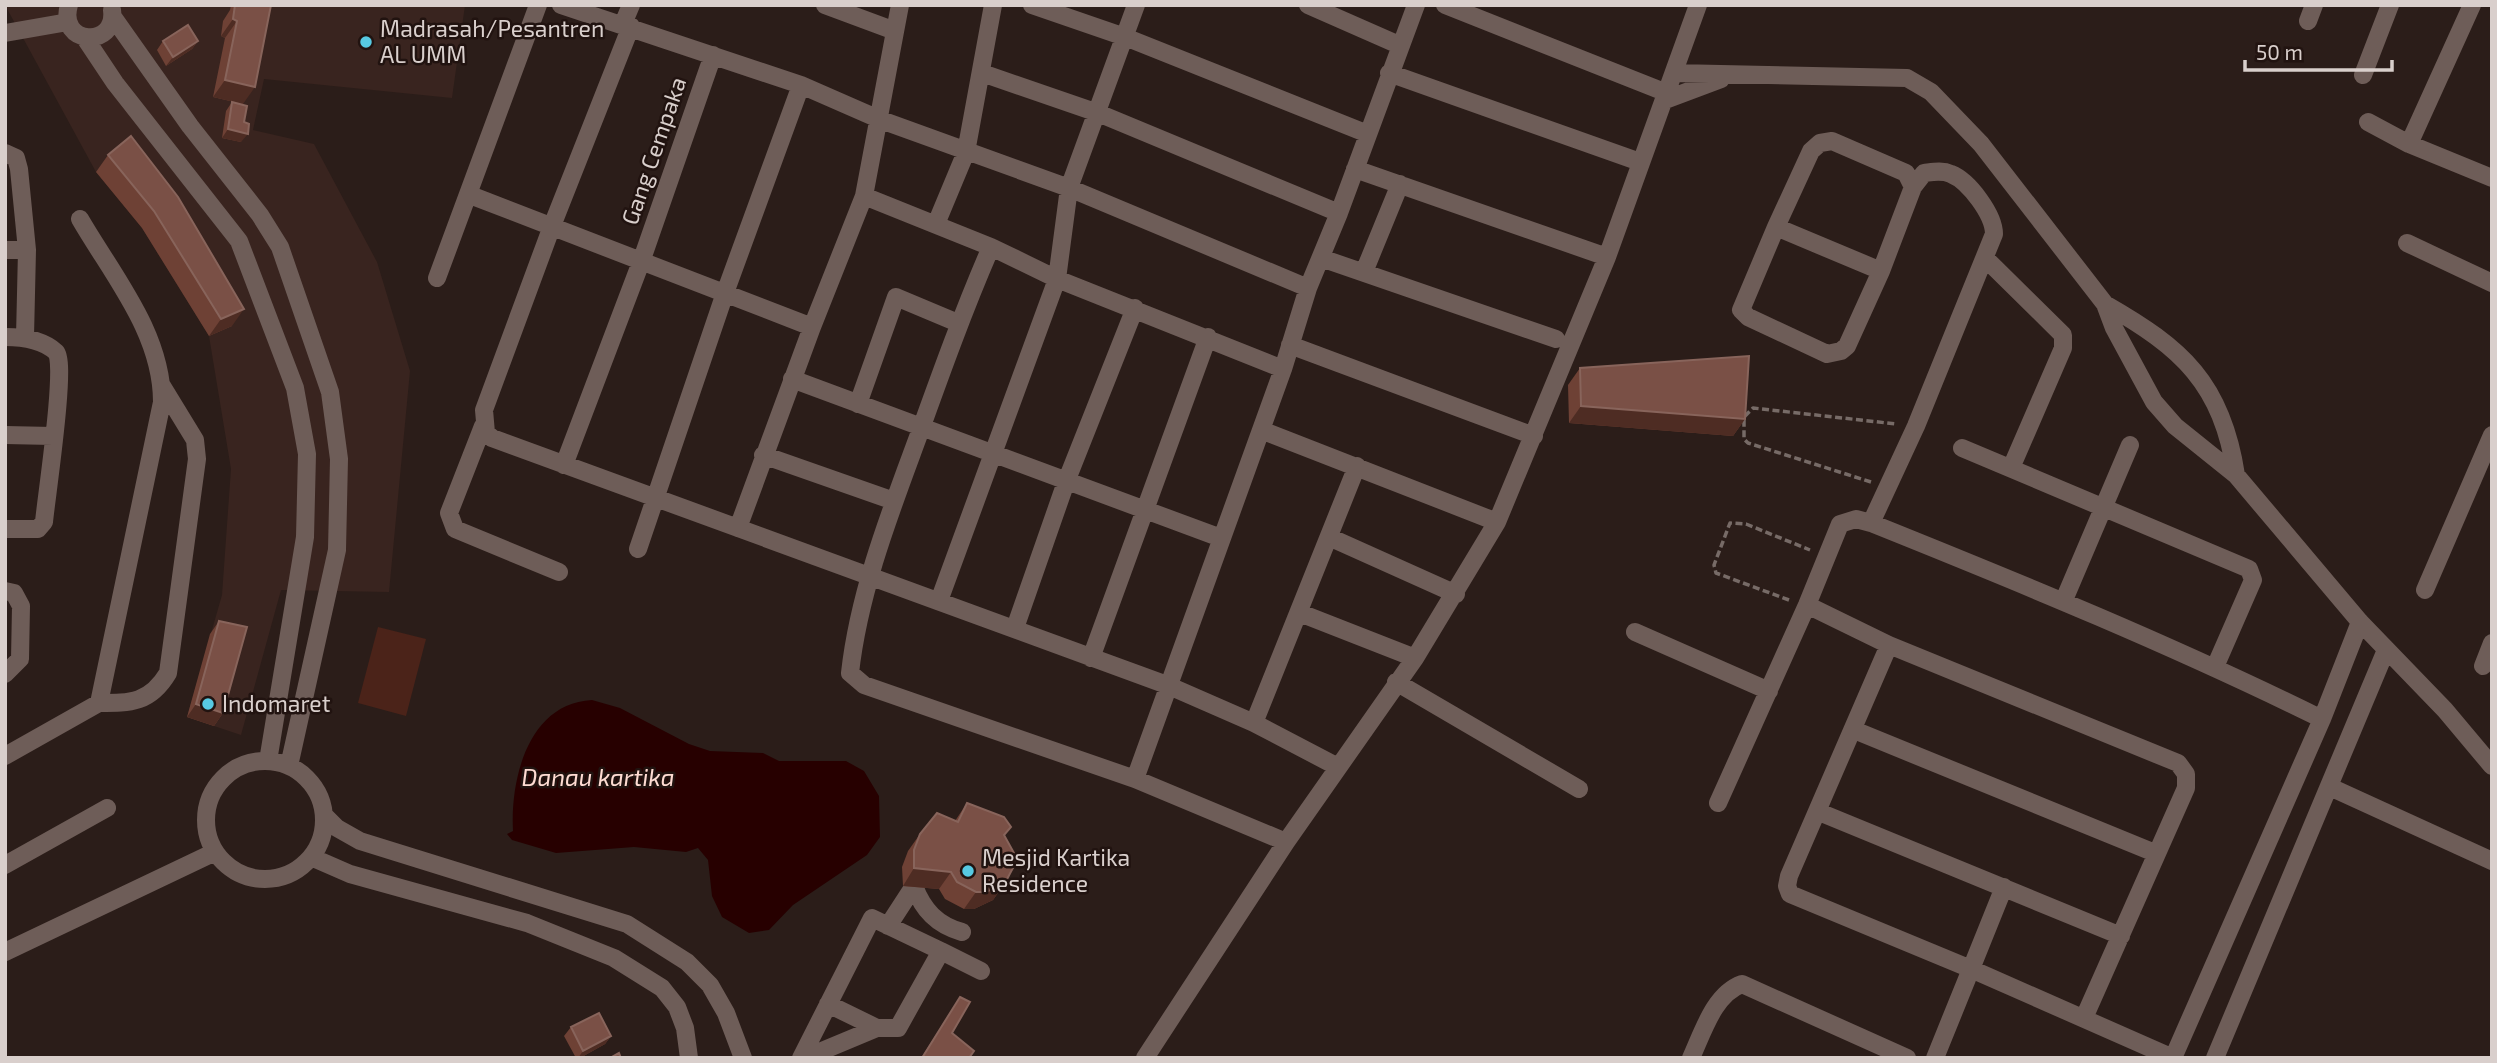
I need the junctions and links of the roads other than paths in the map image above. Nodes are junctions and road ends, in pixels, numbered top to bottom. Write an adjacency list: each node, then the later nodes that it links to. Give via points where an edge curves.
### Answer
1 (538, 5): 44 (street)
2 (561, 5): 17 (street)
3 (631, 5): 17 (street)
4 (825, 5): 18 (street)
5 (900, 5): 18 (street)
6 (993, 5): 24 (street)
7 (1032, 5): 20 (street)
8 (1136, 5): 20 (street)
9 (1308, 5): 22 (street)
10 (1415, 5): 22 (street)
11 (1445, 5): 30 (street)
12 (1698, 5): 26 (street)
13 (2390, 5): 27 (street)
14 (2472, 5): 35 (street)
15 (69, 10): 19 (street); 21 (street, via 72,29)
16 (111, 11): 21 (street, via 106,31); 135 (street, via 280,247 330,392 340,459 337,550)
17 (627, 25): 23 (street); 49 (street)
18 (895, 31): 32 (street)
19 (5, 33)
20 (1125, 37): 31 (street); 34 (street)
21 (85, 38): 134 (street, via 239,241 295,388 307,454 305,537)
22 (1399, 45): 25 (street)
23 (713, 55): 29 (street); 58 (street, Gang Cempaka)
24 (982, 73): 31 (street); 36 (street)
25 (1389, 74): 34 (street); 38 (street)
26 (1674, 74): 28 (street); 30 (street)
27 (2363, 75)
28 (1727, 76): 30 (street); 66 (street, via 1907,78 1931,92 1981,144)
29 (801, 85): 32 (street); 65 (street)
30 (1666, 97): 38 (street)
31 (1098, 113): 43 (street); 46 (street)
32 (881, 120): 36 (street); 45 (street)
33 (2368, 121): 35 (street)
34 (1368, 134): 39 (street)
35 (2409, 144): 40 (street)
36 (966, 152): 43 (street); 48 (street)
37 (5, 153): 54 (street, via 16,158 19,169)
38 (1640, 162): 55 (street)
39 (1355, 169): 41 (street); 46 (street)
40 (2492, 178)
41 (1400, 184): 55 (street); 60 (street)
42 (1913, 187): 50 (street, via 1906,173 1832,141 1820,143 1811,150); 57 (street, via 1924,173 1955,175 1989,210 1994,222); 59 (street)
43 (1069, 188): 62 (street); 64 (street)
44 (470, 195): 49 (street); 61 (street)
45 (864, 196): 48 (street); 69 (street)
46 (1339, 213): 56 (street)
47 (80, 219): 77 (street, via 125,288 157,361)
48 (936, 224): 52 (street)
49 (552, 226): 58 (street); 79 (street, via 484,410)
50 (1776, 227): 59 (street); 59 (street, via 1741,310 1828,354 1847,346)
51 (2407, 243): 63 (street)
52 (991, 247): 62 (street); 68 (street)
53 (5, 250): 54 (street)
54 (27, 250): 71 (street)
55 (1607, 257): 85 (street)
56 (1321, 258): 60 (street); 64 (street)
57 (1986, 258): 92 (street, via 2063,335 2063,348); 100 (street)
58 (641, 262): 65 (street); 90 (street, Gang Cempaka)
59 (1881, 271)
60 (1364, 272): 73 (street)
61 (437, 278)
62 (1057, 279): 67 (street); 88 (street)
63 (2492, 283)
64 (1308, 288): 74 (street)
65 (725, 293): 69 (street); 95 (street)
66 (2105, 304): 93 (street, via 2154,402 2175,426); 93 (street, via 2180,352 2203,380 2226,429)
67 (1135, 308): 72 (street); 94 (street)
68 (958, 323): 78 (street, via 896,297); 80 (street)
69 (812, 327): 76 (street)
70 (5, 337): 71 (street)
71 (25, 337): 84 (street, via 56,352 59,358)
72 (1208, 337): 75 (street); 97 (street)
73 (1556, 339)
74 (1290, 345): 75 (street); 85 (street)
75 (1283, 369): 81 (street)
76 (792, 379): 78 (street); 89 (street)
77 (162, 386): 129 (street, via 160,416); 129 (street, via 195,440 197,459 168,673 159,689 148,696 130,703)
78 (858, 404): 80 (street)
79 (484, 426): 90 (street, via 492,438); 106 (street, via 449,513 450,522)
80 (921, 429): 88 (street); 96 (street)
81 (1261, 430): 91 (street); 104 (street)
82 (5, 435): 84 (street)
83 (2492, 435): 108 (street)
84 (53, 436): 102 (street, via 44,522 38,529)
85 (1534, 436): 99 (street)
86 (2130, 445): 98 (street)
87 (1962, 448): 92 (street)
88 (994, 455): 94 (street); 112 (street)
89 (763, 456): 96 (street); 101 (street)
90 (564, 465): 95 (street)
91 (1357, 466): 99 (street); 103 (street)
92 (2011, 468): 98 (street)
93 (2236, 475): 115 (street)
94 (1066, 482): 97 (street); 116 (street)
95 (656, 496): 101 (street); 105 (street)
96 (894, 502): 107 (street)
97 (1146, 508): 104 (street); 121 (street)
98 (2103, 509): 111 (street); 123 (street, via 2249,569 2253,580)
99 (1497, 522): 110 (street)
100 (1871, 523): 111 (street); 113 (street, via 1843,521)
101 (738, 528): 107 (street)
102 (5, 529)
103 (1329, 537): 110 (street); 114 (street)
104 (1222, 538): 127 (street)
105 (638, 549)
106 (559, 572)
107 (870, 576): 112 (street); 138 (street, via 851,665 855,679)
108 (2425, 590)
109 (5, 591): 125 (street, via 14,593 21,606 20,659)
110 (1456, 594): 122 (street)
111 (2064, 600): 123 (street)
112 (939, 601): 116 (street)
113 (1807, 605): 119 (street); 128 (street)
114 (1300, 614): 122 (street); 131 (street)
115 (2360, 622): 120 (street); 130 (street)
116 (1015, 628): 121 (street)
117 (1635, 632): 128 (street)
118 (2492, 643): 124 (street)
119 (1889, 645): 132 (street); 148 (street, via 2178,763 2186,774 2186,788)
120 (2386, 650): 136 (street); 139 (street)
121 (1091, 658): 127 (street)
122 (1415, 658): 126 (street)
123 (2215, 667): 130 (street)
124 (2483, 667)
125 (5, 674)
126 (1396, 682): 137 (street); 140 (street)
127 (1167, 685): 131 (street); 138 (street)
128 (1769, 691): 141 (street)
129 (99, 703): 133 (street)
130 (2322, 719): 171 (street)
131 (1254, 723): 137 (street)
132 (1854, 730): 143 (street); 148 (street)
133 (5, 756)
134 (268, 761): 135 (street); 147 (street, via 242,765 221,780 208,802 206,828)
135 (289, 766): 144 (street, via 305,776 319,794)
136 (2492, 766)
137 (1338, 767): 145 (street)
138 (1135, 779): 145 (street)
139 (2330, 787): 150 (street); 172 (street)
140 (1579, 789)
141 (1718, 803)
142 (107, 808): 151 (street)
143 (1819, 812): 153 (street); 159 (street, via 1789,876 1790,894)
144 (324, 815): 149 (street, via 322,837); 165 (street, via 360,841 627,924 687,962 710,985)
145 (1286, 842): 167 (street)
146 (925, 844): 152 (street)
147 (215, 852): 149 (street, via 230,868 250,877 273,878 294,871); 158 (street)
148 (2155, 853): 156 (street)
149 (311, 857): 164 (street, via 350,874 527,923 614,958 662,988 677,1007)
150 (2492, 861)
151 (5, 865)
152 (914, 886): 154 (street); 155 (street, via 930,914 944,927)
153 (2004, 887): 156 (street); 159 (street)
154 (888, 926): 157 (street); 161 (street, via 872,918)
155 (962, 932)
156 (2121, 936): 162 (street)
157 (941, 951): 160 (street); 163 (street, via 898,1028)
158 (5, 952)
159 (1971, 969): 162 (street); 170 (street)
160 (981, 971)
161 (828, 1004): 163 (street); 166 (street)
162 (2084, 1017): 171 (street)
163 (877, 1028): 166 (street)
164 (689, 1058)
165 (743, 1058)
166 (804, 1058)
167 (1145, 1058)
168 (1691, 1058): 169 (street, via 1720,999 1728,989 1742,984)
169 (1907, 1058)
170 (1935, 1058)
171 (2173, 1058)
172 (2215, 1058)

